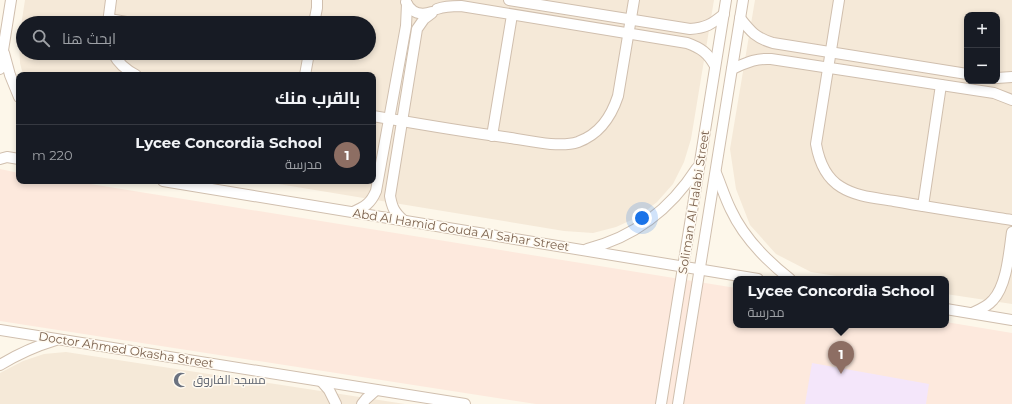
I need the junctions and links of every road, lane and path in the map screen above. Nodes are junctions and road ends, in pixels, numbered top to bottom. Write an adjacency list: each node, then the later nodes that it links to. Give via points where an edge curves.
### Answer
1 (111, 0): 13 (street)
2 (316, 0): 14 (street)
3 (509, 0): 16 (street)
4 (634, 0): 16 (street)
5 (726, 0): 11 (street, Soliman Al Halabi Street)
6 (743, 0): 15 (street, Soliman Al Halabi Street)
7 (839, 0): 19 (street)
8 (406, 2): 10 (street, via 411,10 417,13 424,14); 37 (street, via 406,26)
9 (7, 3): 18 (street)
10 (437, 7): 12 (street, via 453,6); 38 (street, via 417,29)
11 (724, 14): 16 (street, via 709,25 690,29); 22 (street, Soliman Al Halabi Street)
12 (512, 15): 17 (street); 41 (street)
13 (109, 16)
14 (315, 16)
15 (740, 18): 19 (street, via 763,40); 25 (street, Soliman Al Halabi Street)
16 (630, 19): 17 (street)
17 (628, 34): 22 (street, via 696,46 704,51); 41 (street, via 614,108 608,120 594,133 576,142 555,144)
18 (3, 49): 24 (street); 32 (street)
19 (831, 52): 23 (street); 28 (street)
20 (118, 60): 26 (street)
21 (308, 60): 27 (street)
22 (716, 66): 39 (street, Soliman Al Halabi Street)
23 (828, 68): 25 (street, via 762,58); 31 (street); 47 (street, via 816,144 825,172 841,187 851,192)
24 (0, 69)
25 (732, 69): 40 (street, Soliman Al Halabi Street)
26 (131, 72)
27 (306, 72)
28 (964, 74)
29 (1012, 76): 30 (street)
30 (1000, 78)
31 (941, 85): 35 (street, via 994,93); 47 (street)
32 (16, 90)
33 (1012, 90): 34 (street)
34 (1012, 94)
35 (1012, 100)
36 (376, 117): 37 (street)
37 (389, 119): 38 (street); 48 (street, via 376,191 368,205)
38 (402, 121): 41 (street); 49 (street, via 390,196 396,214)
39 (706, 123): 40 (street); 44 (street, Soliman Al Halabi Street)
40 (723, 125): 45 (street, Soliman Al Halabi Street)
41 (492, 136)
42 (2, 156): 43 (street)
43 (16, 158)
44 (699, 165): 52 (street, via 677,196 634,231); 53 (street, Soliman Al Halabi Street)
45 (716, 171): 54 (street, Soliman Al Halabi Street); 56 (street, via 741,228 766,259)
46 (181, 184): 48 (street, Abd Al Hamid Gouda Al Sahar Street)
47 (923, 206): 50 (street)
48 (353, 212): 49 (street, Abd Al Hamid Gouda Al Sahar Street)
49 (403, 220): 52 (street, Abd Al Hamid Gouda Al Sahar Street)
50 (1012, 220)
51 (1012, 232): 58 (street, via 1000,289 993,300)
52 (583, 250): 53 (street, Abd Al Hamid Gouda Al Sahar Street)
53 (683, 266): 54 (street, Abd Al Hamid Gouda Al Sahar Street); 68 (street, Soliman Al Halabi Street)
54 (700, 269): 55 (street, Abd Al Hamid Gouda Al Sahar Street); 69 (street, Soliman Al Halabi Street)
55 (741, 276)
56 (786, 276)
57 (949, 309): 58 (street)
58 (972, 313): 59 (street)
59 (1012, 320)
60 (0, 330): 61 (street, Doctor Ahmed Okasha Street)
61 (61, 339): 62 (street, via 13,357); 63 (street, Doctor Ahmed Okasha Street)
62 (0, 366)
63 (322, 382): 64 (street, Doctor Ahmed Okasha Street); 65 (street)
64 (376, 390): 66 (street); 67 (street, Doctor Ahmed Okasha Street)
65 (336, 404)
66 (362, 404)
67 (465, 404)
68 (661, 404)
69 (678, 404)

